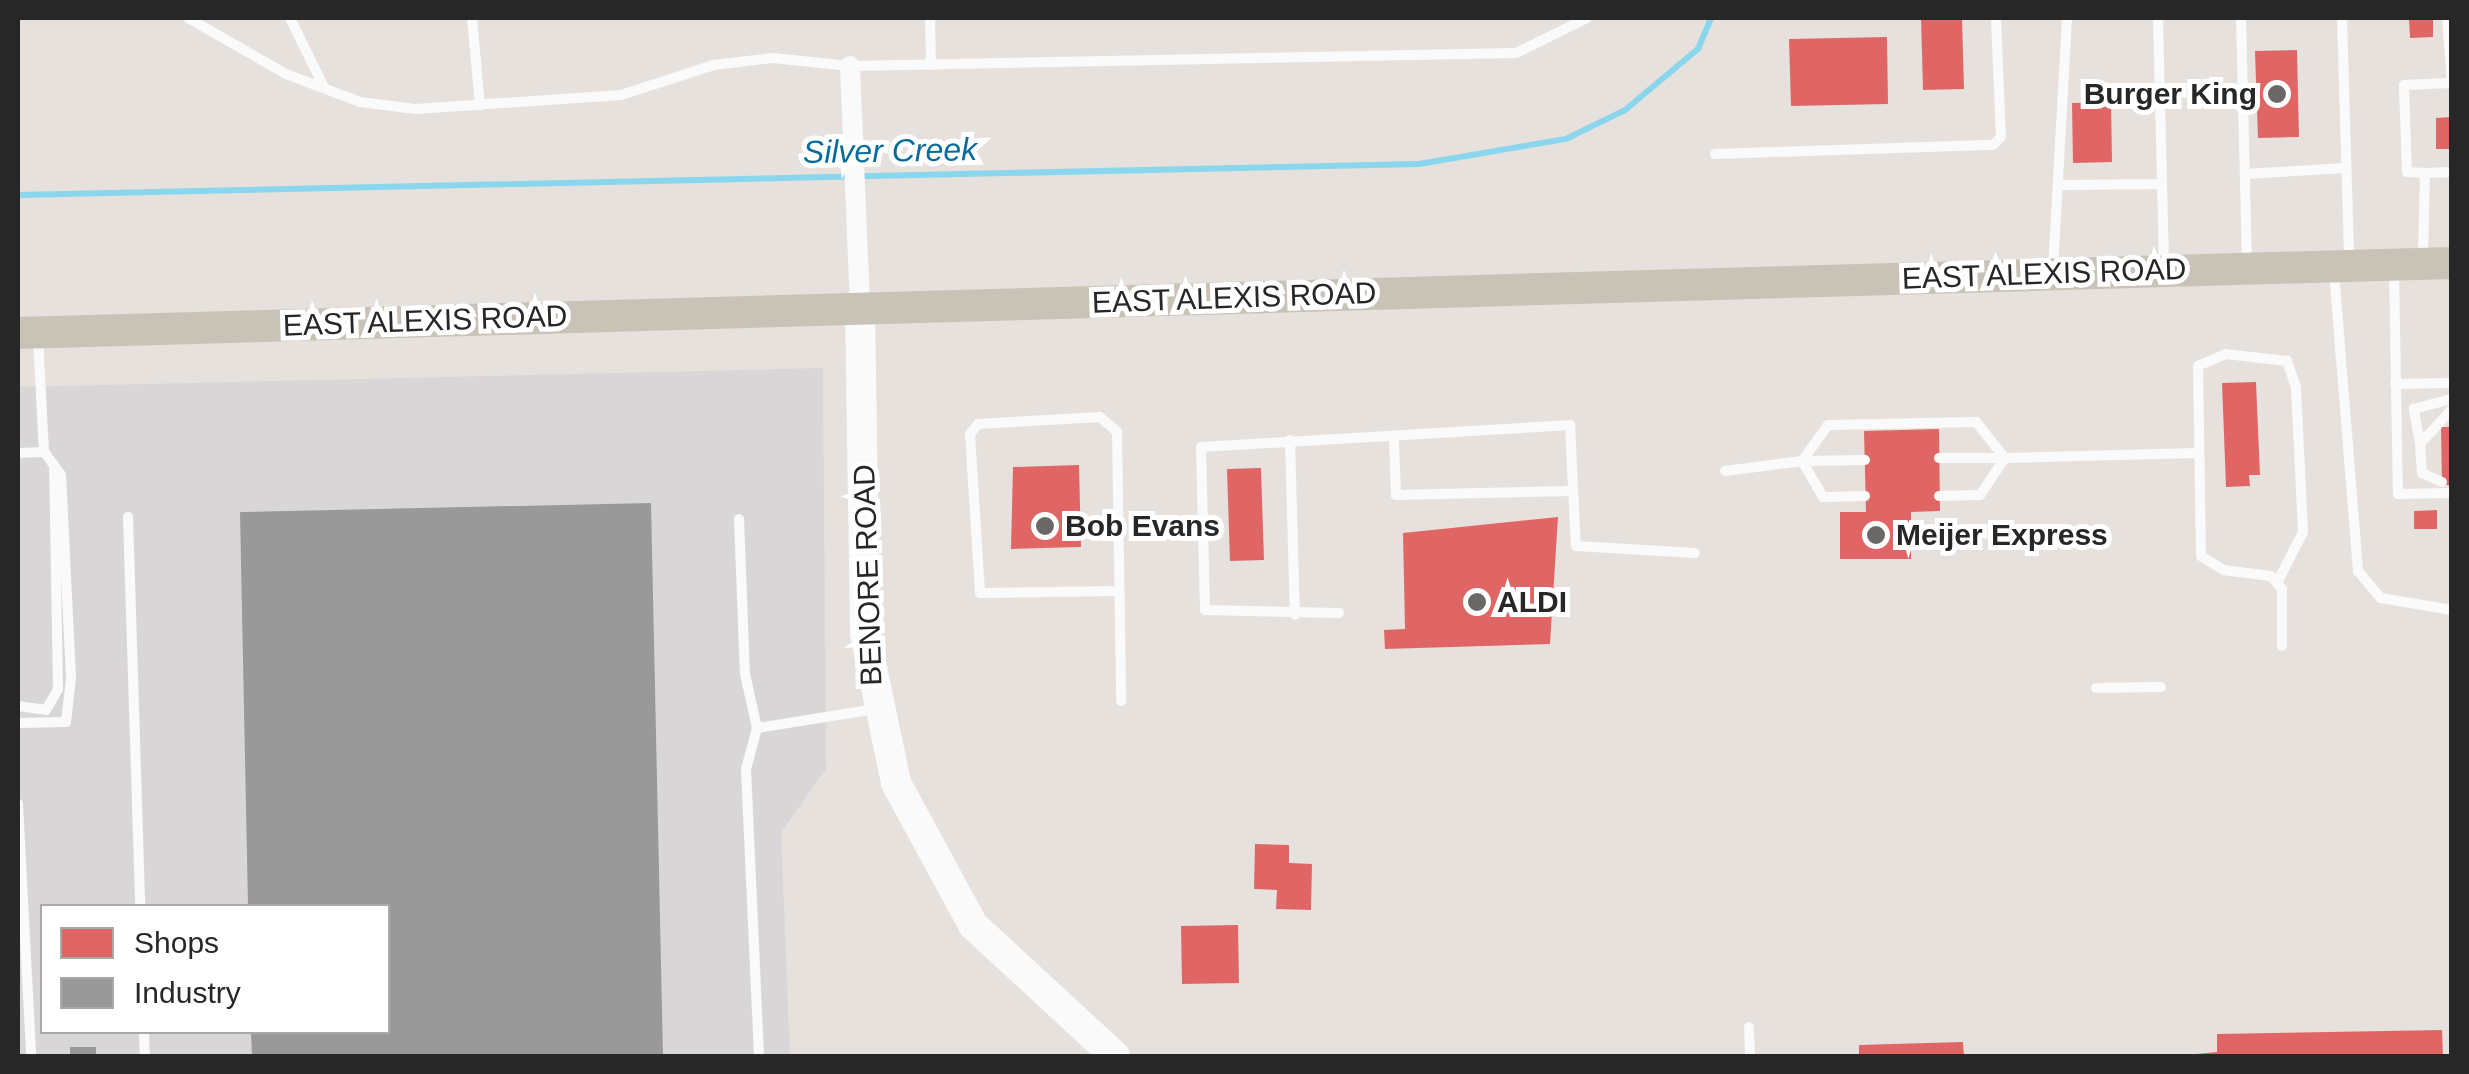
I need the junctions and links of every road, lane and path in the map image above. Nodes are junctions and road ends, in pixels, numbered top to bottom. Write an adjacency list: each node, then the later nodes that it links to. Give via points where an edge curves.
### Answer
1 (188, 18): 15 (lane)
2 (290, 18): 15 (lane)
3 (472, 18): 16 (lane)
4 (930, 18): 12 (lane)
5 (1587, 18): 12 (lane, via 1516,53)
6 (1996, 18): 17 (lane, via 2001,137 1992,144)
7 (2066, 18): 23 (lane)
8 (2241, 18): 21 (lane)
9 (2342, 18): 18 (lane)
10 (2447, 18): 14 (lane)
11 (2154, 19): 22 (lane)
12 (931, 65): 13 (lane)
13 (850, 66): 16 (lane, via 773,58 714,65 620,95); 29 (street)
14 (2451, 83): 20 (lane, via 2404,85 2407,172)
15 (324, 88): 16 (lane, via 416,108)
16 (480, 106)
17 (1715, 154)
18 (2345, 168): 21 (lane); 25 (lane)
19 (2452, 172): 20 (lane)
20 (2425, 173): 24 (lane)
21 (2244, 174): 26 (lane)
22 (2162, 184): 23 (lane); 27 (lane)
23 (2062, 185): 28 (lane)
24 (2423, 264): 25 (main road, EAST ALEXIS ROAD); 32 (lane)
25 (2342, 266): 26 (main road, EAST ALEXIS ROAD); 57 (lane, via 2358,571 2381,598)
26 (2247, 269): 27 (main road, EAST ALEXIS ROAD)
27 (2164, 271): 28 (main road, EAST ALEXIS ROAD)
28 (2052, 274): 29 (main road, EAST ALEXIS ROAD)
29 (860, 308): 30 (main road, EAST ALEXIS ROAD); 65 (main road, BENORE ROAD)
30 (28, 333): 38 (lane)
31 (2452, 383): 32 (lane)
32 (2395, 384): 49 (lane, via 2398,494)
33 (2452, 399): 37 (lane, via 2414,410)
34 (2452, 409): 37 (lane)
35 (1290, 440): 36 (lane); 59 (lane); 59 (lane, via 1200,447 1205,610)
36 (1394, 440): 48 (lane, via 1396,495); 48 (lane, via 1394,430 1570,426)
37 (2420, 444): 47 (lane, via 2422,472)
38 (44, 452): 39 (lane); 45 (lane)
39 (18, 453)
40 (2196, 453): 42 (lane); 55 (lane, via 2201,556); 55 (lane, via 2198,366 2254,351 2287,361 2303,532)
41 (1939, 458): 42 (lane)
42 (2005, 458): 44 (lane, via 1976,422 1828,425); 51 (lane, via 1980,495)
43 (1865, 460): 44 (lane)
44 (1802, 461): 46 (lane); 50 (lane, via 1823,497)
45 (54, 465): 64 (lane, via 58,689 46,710); 66 (lane, via 62,476 66,722)
46 (1725, 471)
47 (2442, 482)
48 (1573, 491): 54 (lane, via 1576,546)
49 (2452, 493)
50 (1865, 496)
51 (1940, 496)
52 (128, 518): 69 (lane)
53 (739, 519): 67 (lane, via 745,674)
54 (1695, 553)
55 (2277, 584): 60 (lane)
56 (1120, 591): 56 (lane, via 1110,422 978,424 970,434 980,593); 63 (lane)
57 (2452, 610)
58 (1339, 613): 59 (lane)
59 (1295, 614)
60 (2282, 646)
61 (2161, 687): 62 (lane)
62 (2096, 688)
63 (1121, 702)
64 (18, 706)
65 (875, 709): 67 (lane); 73 (main road, BENORE ROAD, via 916,832 973,925)
66 (18, 723)
67 (757, 728): 72 (lane, via 746,769)
68 (18, 804): 71 (lane)
69 (140, 904)
70 (1750, 1028): 74 (lane)
71 (31, 1056)
72 (760, 1056)
73 (1116, 1056)
74 (1750, 1056)

